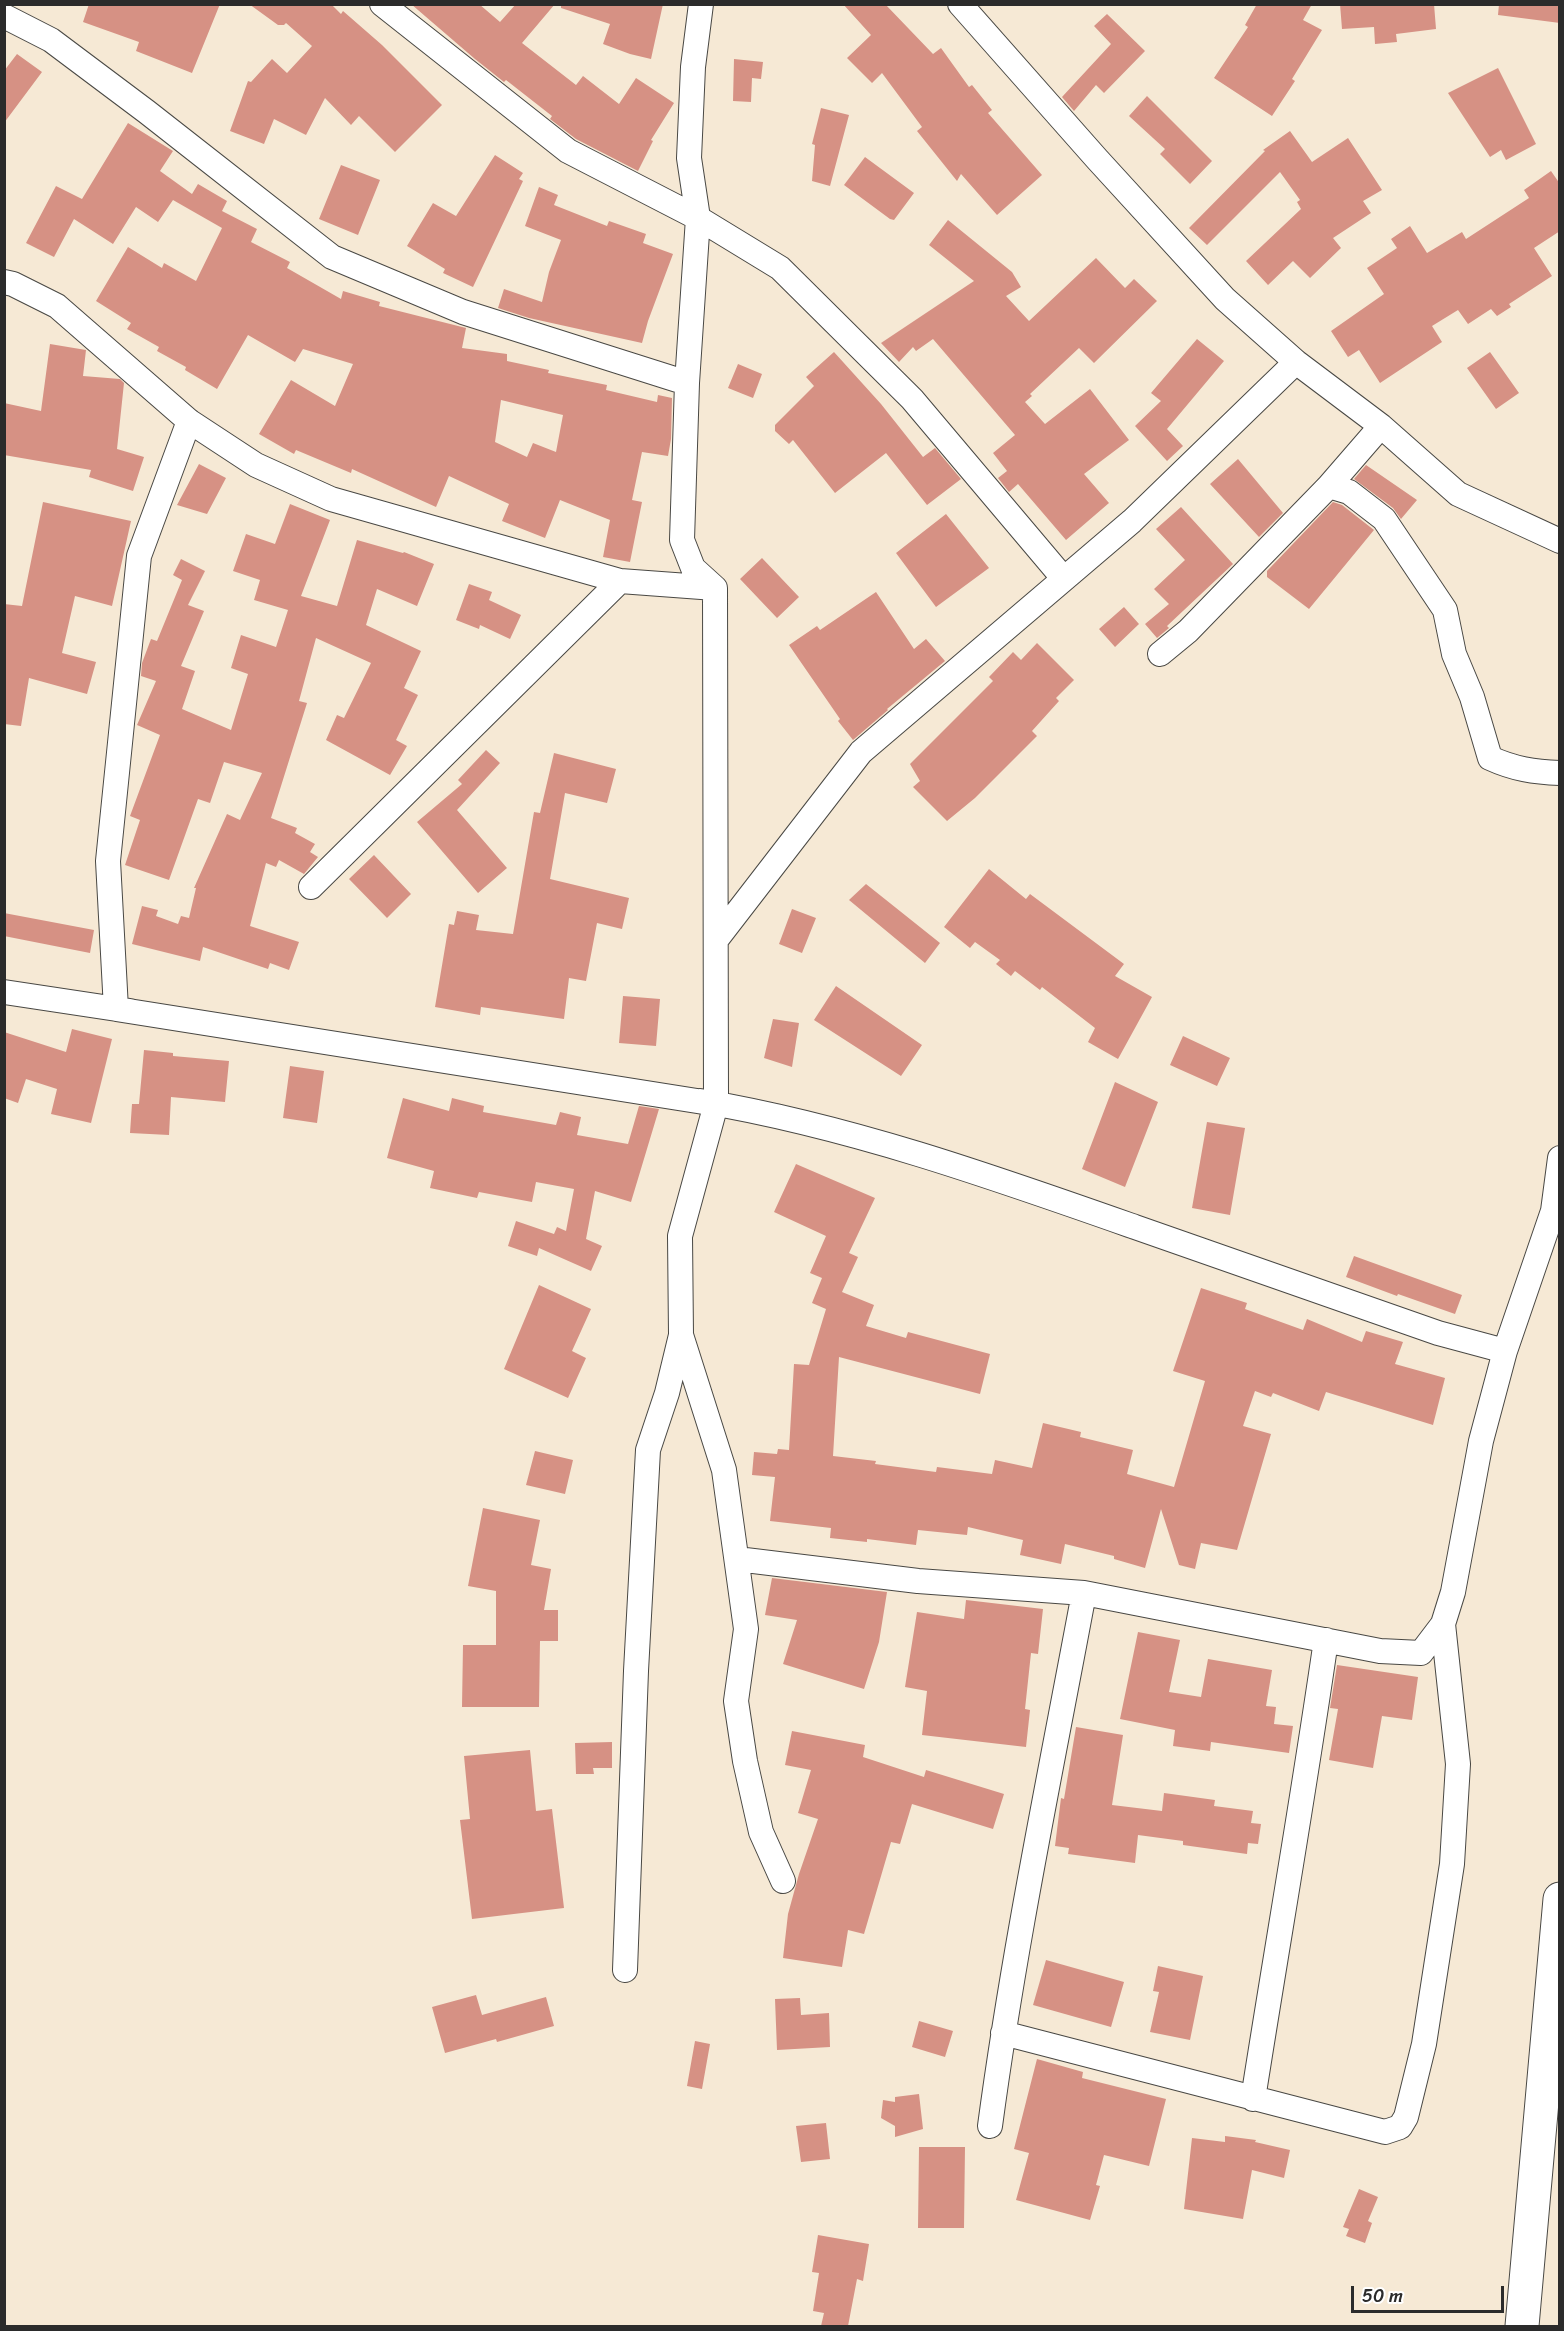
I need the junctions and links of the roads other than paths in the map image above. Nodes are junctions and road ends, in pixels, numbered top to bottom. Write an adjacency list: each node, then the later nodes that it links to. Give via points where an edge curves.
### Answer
1 (382, 4): 5 (street, via 568,151)
2 (701, 4): 5 (street, via 693,67 689,158)
3 (960, 4): 7 (street, via 1225,299)
4 (4, 16): 8 (street, via 51,40 332,257 464,312)
5 (699, 218): 8 (street); 13 (street, via 780,268 904,390)
6 (4, 282): 9 (street, via 57,306)
7 (1296, 362): 10 (street); 13 (street, via 1132,521)
8 (687, 383): 15 (street, via 682,540 693,568)
9 (189, 422): 14 (street, via 256,465 332,499); 21 (street, via 139,556 108,861)
10 (1381, 426): 11 (street); 12 (street, via 1458,494)
11 (1329, 486): 16 (street, via 1188,631); 17 (street, via 1349,492 1384,519 1445,610 1454,654 1490,758 1530,772)
12 (1560, 542)
13 (1064, 579): 19 (street, via 861,752)
14 (620, 581): 15 (street); 18 (street)
15 (715, 588): 19 (street)
16 (1160, 654)
17 (1560, 773)
18 (311, 887)
19 (716, 940): 22 (street)
20 (4, 992): 21 (street)
21 (116, 1009): 22 (street)
22 (716, 1104): 24 (street, via 680,1236); 25 (street, via 1090,1221 1407,1332)
23 (1560, 1158): 25 (street, via 1553,1211)
24 (681, 1335): 26 (street, via 724,1470); 32 (street, via 648,1450)
25 (1505, 1351): 28 (street, via 1481,1441 1453,1592)
26 (737, 1559): 27 (street, via 918,1581); 30 (street, via 746,1629 736,1701 761,1832)
27 (1084, 1593): 29 (street); 33 (street)
28 (1443, 1624): 29 (street, via 1421,1653 1380,1651); 34 (street, via 1458,1764 1452,1864 1424,2044 1406,2117 1400,2127 1385,2132)
29 (1326, 1640): 34 (street)
30 (783, 1881)
31 (1560, 1899): 36 (highway)
32 (625, 1970)
33 (1003, 2033): 34 (street); 35 (street)
34 (1253, 2099)
35 (990, 2126)
36 (1522, 2326)

